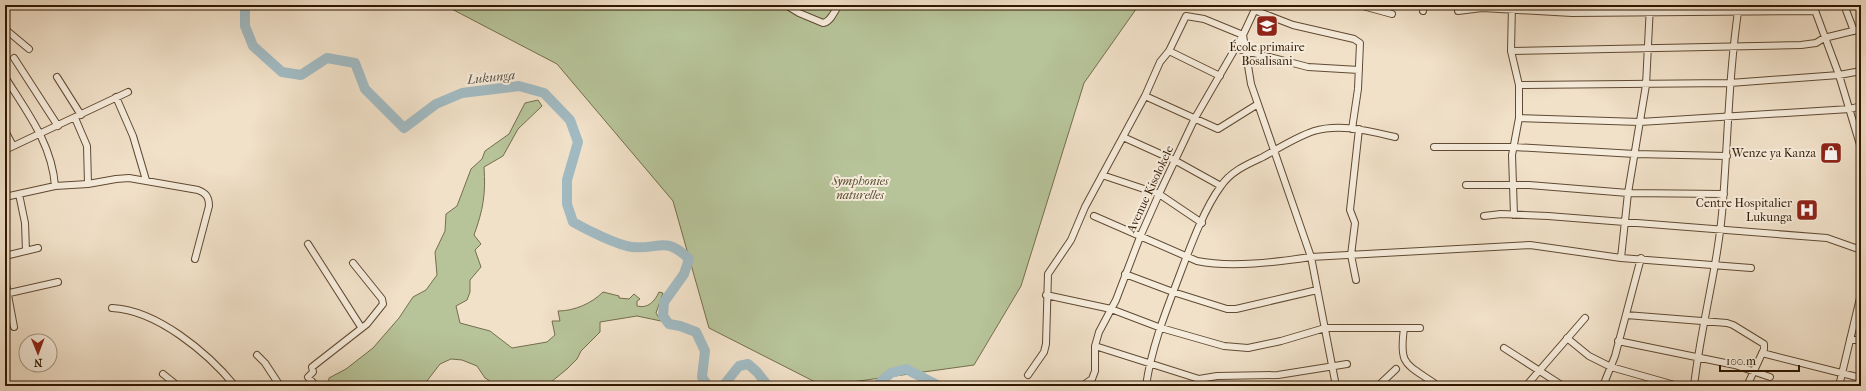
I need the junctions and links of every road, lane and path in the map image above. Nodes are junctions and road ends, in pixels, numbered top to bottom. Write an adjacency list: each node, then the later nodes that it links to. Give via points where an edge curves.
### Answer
1 (786, 5): 2 (street, via 823,23 830,19)
2 (838, 5)
3 (1359, 5): 13 (street)
4 (1650, 5): 12 (street)
5 (1846, 5): 16 (street)
6 (1255, 8): 17 (street, Avenue Kisolokele); 27 (street, via 1293,25 1357,40 1360,44)
7 (1512, 8): 8 (street); 11 (street); 25 (street)
8 (1539, 8): 12 (street)
9 (1738, 8): 10 (street); 12 (street); 19 (street)
10 (1814, 8): 18 (street)
11 (1458, 11)
12 (1650, 13): 20 (street)
13 (1392, 14)
14 (5, 29): 21 (street)
15 (1861, 29): 16 (street)
16 (1854, 31): 18 (street)
17 (1243, 35): 22 (street, Avenue Kisolokele); 23 (street, via 1204,19 1186,16); 24 (street)
18 (1824, 38): 19 (street, via 1816,44); 29 (street)
19 (1735, 46): 20 (street); 35 (street)
20 (1649, 48): 25 (street); 34 (street)
21 (29, 49)
22 (1235, 49): 24 (street); 30 (street, Avenue Kisolokele)
23 (1169, 51): 30 (street); 37 (street, via 1160,62)
24 (1245, 51): 27 (street, via 1308,67); 39 (street)
25 (1511, 51): 33 (street)
26 (14, 58): 47 (street)
27 (1359, 70): 48 (street)
28 (1861, 71): 29 (street)
29 (1839, 75): 35 (street); 41 (street)
30 (1220, 76): 44 (street, Avenue Kisolokele)
31 (57, 77): 42 (street)
32 (5, 78): 50 (street)
33 (1519, 84): 34 (street); 45 (street)
34 (1646, 84): 35 (street); 46 (street)
35 (1730, 84): 43 (street)
36 (128, 92): 38 (street)
37 (1145, 96): 44 (street); 51 (street)
38 (116, 97): 42 (street); 63 (street, via 133,136)
39 (1258, 104): 44 (street, via 1218,129); 58 (street)
40 (1861, 106): 41 (street)
41 (1850, 109): 43 (street); 56 (street)
42 (78, 116): 47 (street); 64 (street, via 87,146)
43 (1729, 117): 46 (street); 60 (street)
44 (1195, 118): 61 (street, Avenue Kisolokele)
45 (1519, 118): 46 (street); 55 (street)
46 (1640, 122): 59 (street)
47 (58, 126): 50 (street)
48 (1355, 129): 52 (street); 58 (street, via 1314,131); 85 (street, via 1350,210 1355,223)
49 (5, 131): 53 (street)
50 (41, 134): 53 (street); 67 (street, via 52,165)
51 (1123, 137): 61 (street); 62 (street)
52 (1395, 137)
53 (12, 146): 57 (street)
54 (1434, 146): 55 (street)
55 (1514, 147): 59 (street); 66 (street)
56 (1861, 148)
57 (5, 150)
58 (1274, 151): 68 (street, via 1240,168); 88 (street)
59 (1635, 154): 60 (street); 69 (street)
60 (1727, 156): 72 (street)
61 (1176, 161): 68 (street); 71 (street, Avenue Kisolokele)
62 (1102, 175): 71 (street); 103 (street, via 1071,240 1048,274)
63 (146, 180): 64 (street, via 129,178); 91 (street, via 198,190 206,194 209,206)
64 (88, 184): 67 (street)
65 (1466, 185): 66 (street)
66 (1514, 185): 69 (street); 74 (street)
67 (55, 186): 70 (street)
68 (1220, 186): 77 (street)
69 (1628, 193): 72 (street); 78 (street)
70 (19, 194): 73 (street); 84 (street)
71 (1159, 194): 77 (street); 80 (street, Avenue Kisolokele)
72 (1724, 194): 79 (street)
73 (5, 197)
74 (1514, 215): 76 (street); 78 (street)
75 (1094, 216): 80 (street)
76 (1484, 216)
77 (1202, 223): 87 (street)
78 (1625, 223): 79 (street); 89 (street)
79 (1720, 230): 83 (street, via 1827,238); 93 (street)
80 (1140, 237): 87 (street); 95 (street, Avenue Kisolokele)
81 (308, 244): 110 (street)
82 (38, 248): 84 (street)
83 (1861, 250)
84 (26, 251): 86 (street)
85 (1351, 255): 88 (street); 89 (street, via 1530,245); 97 (street)
86 (5, 256)
87 (1186, 256): 88 (street, via 1210,263 1278,262); 100 (street)
88 (1311, 257): 99 (street)
89 (1621, 258): 90 (street)
90 (1641, 258): 93 (street); 106 (street)
91 (195, 259)
92 (353, 263): 110 (street, via 383,302 367,324)
93 (1714, 264): 94 (street); 108 (street)
94 (1751, 268)
95 (1125, 274): 100 (street); 105 (street, Avenue Kisolokele)
96 (5, 279): 101 (street)
97 (1356, 280)
98 (58, 282): 101 (street)
99 (1317, 290): 100 (street, via 1236,309 1227,309); 112 (street)
100 (1173, 292): 111 (street)
101 (7, 293): 109 (street)
102 (1861, 294): 116 (street)
103 (1046, 295): 105 (street); 133 (street, via 1046,344 1044,352)
104 (112, 308): 138 (street, via 133,310 143,314 192,344)
105 (1111, 309): 111 (street); 119 (street, Avenue Kisolokele)
106 (1626, 315): 108 (street); 117 (street)
107 (1584, 318): 115 (street)
108 (1703, 321): 121 (street, via 1733,325 1764,344); 123 (street)
109 (14, 327)
110 (361, 327): 140 (street, via 312,367 313,372 308,377)
111 (1161, 328): 112 (street, via 1224,346 1248,348); 124 (street)
112 (1325, 328): 113 (street); 126 (street)
113 (1404, 328): 114 (street); 136 (street, via 1401,350 1403,359 1413,369)
114 (1420, 328)
115 (1567, 338): 127 (street, via 1589,356); 129 (street)
116 (1850, 339): 118 (street); 131 (street)
117 (1618, 341): 123 (street); 127 (street)
118 (1861, 341)
119 (1095, 346): 124 (street); 141 (street, Avenue Kisolokele, via 1095,371 1092,379)
120 (1504, 348): 129 (street)
121 (1762, 354): 130 (street); 131 (street)
122 (257, 355): 139 (street)
123 (1697, 358): 130 (street, via 1735,365); 149 (street)
124 (1149, 364): 126 (street, via 1199,379 1217,376 1278,375); 142 (street)
125 (1347, 364): 126 (street)
126 (1333, 367): 143 (street)
127 (1611, 367): 147 (street); 148 (street)
128 (1396, 369): 144 (street)
129 (1540, 371): 145 (street); 146 (street)
130 (1754, 372): 134 (street); 150 (street)
131 (1843, 373): 135 (street); 151 (street)
132 (163, 374): 137 (street)
133 (1028, 375)
134 (1770, 377)
135 (1861, 378)
136 (1434, 382)
137 (178, 386)
138 (236, 386)
139 (280, 386)
140 (316, 386)
141 (1082, 386)
142 (1146, 386)
143 (1336, 386)
144 (1378, 386)
145 (1526, 386)
146 (1563, 386)
147 (1603, 386)
148 (1678, 386)
149 (1694, 386)
150 (1747, 386)
151 (1839, 386)

